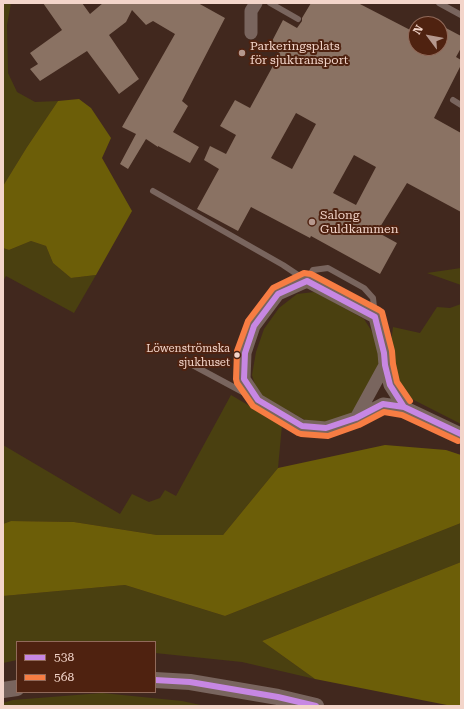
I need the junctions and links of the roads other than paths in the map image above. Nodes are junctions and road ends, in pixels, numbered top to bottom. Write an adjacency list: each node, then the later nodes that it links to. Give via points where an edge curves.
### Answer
1 (256, 3): 6 (street, via 252,11)
2 (270, 3): 5 (lane)
3 (439, 3): 4 (lane)
4 (461, 15)
5 (298, 19)
6 (251, 33)
7 (453, 100): 8 (lane)
8 (461, 105)
9 (153, 191): 10 (lane)
10 (307, 281): 11 (street); 11 (lane, via 313,270 328,268 364,288 373,298); 14 (street, via 278,294 254,326 245,353 244,379)
11 (375, 317): 13 (street)
12 (185, 361): 14 (lane)
13 (384, 365): 15 (street, via 390,385); 16 (street)
14 (258, 400): 16 (street, via 302,426 326,428)
15 (404, 407): 16 (street, via 383,404); 17 (street)
16 (356, 418)
17 (461, 434)
18 (156, 680): 21 (street, via 190,682)
19 (16, 688): 20 (street)
20 (3, 690)
21 (316, 706)

